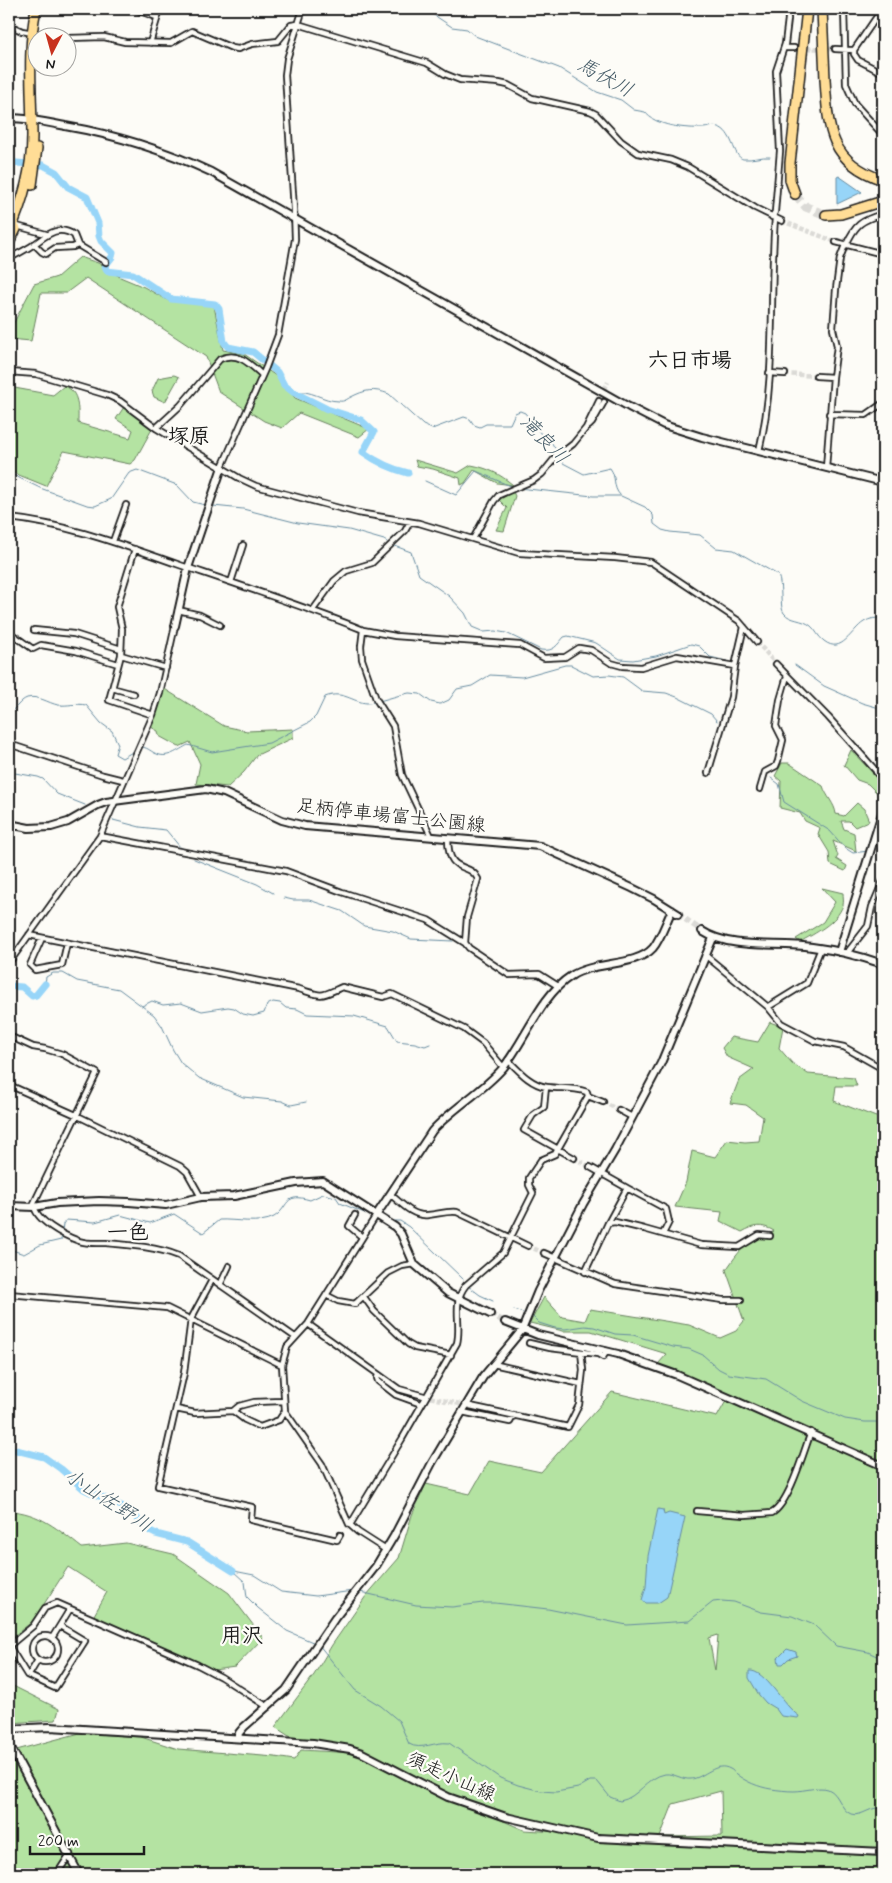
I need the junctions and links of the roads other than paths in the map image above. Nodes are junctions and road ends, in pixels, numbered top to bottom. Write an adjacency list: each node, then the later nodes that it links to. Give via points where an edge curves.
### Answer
1 (36, 9): 14 (highway)
2 (41, 9): 15 (highway)
3 (135, 9): 11 (street)
4 (160, 9): 11 (street)
5 (303, 9): 12 (street)
6 (788, 9): 19 (street)
7 (808, 9): 31 (highway, via 790,163 790,180)
8 (822, 9): 30 (highway, via 831,135 851,164)
9 (844, 9): 22 (street)
10 (882, 9): 23 (street)
11 (156, 17): 18 (street)
12 (298, 24): 18 (street, via 291,25 278,41 238,49 192,31 171,43); 35 (street, via 419,61 460,80 500,83 532,98 590,111 638,153 688,167); 36 (street, via 284,75)
13 (9, 25): 16 (street)
14 (36, 28)
15 (37, 28)
16 (28, 33)
17 (78, 38): 18 (street, via 104,37 120,42)
18 (150, 43)
19 (784, 48): 20 (street); 35 (street, via 776,70 780,152)
20 (794, 48)
21 (835, 49): 22 (street)
22 (844, 49): 23 (street); 28 (street, via 845,81 849,94)
23 (854, 50): 24 (street, via 858,60)
24 (883, 73)
25 (35, 78): 27 (highway)
26 (9, 118): 27 (street)
27 (34, 120): 29 (highway); 36 (street, via 115,136 165,152 211,172)
28 (883, 135)
29 (32, 170): 38 (highway, via 31,190); 39 (highway)
30 (883, 180)
31 (795, 194)
32 (883, 201): 34 (highway, via 841,214)
33 (883, 214): 45 (street, via 857,225)
34 (826, 215)
35 (774, 218): 37 (street); 50 (street)
36 (295, 219): 52 (street, via 295,239 278,335); 59 (street, via 647,416 683,431)
37 (782, 221)
38 (17, 226): 40 (street); 42 (highway)
39 (9, 233)
40 (46, 234): 43 (street); 44 (street, via 69,232)
41 (836, 242): 45 (street)
42 (9, 243)
43 (34, 244): 44 (street, via 46,254 54,248); 47 (street)
44 (78, 245): 48 (street)
45 (846, 245): 46 (street); 54 (street, via 840,258 836,289 833,329 837,346)
46 (883, 254)
47 (9, 257)
48 (106, 262)
49 (9, 372): 58 (street, via 36,374 107,394)
50 (769, 373): 51 (street); 59 (street, via 765,425)
51 (785, 374)
52 (262, 375): 58 (street, via 243,358 220,358 180,406); 60 (street)
53 (816, 376): 54 (street)
54 (833, 377): 57 (street)
55 (601, 401): 66 (street, via 573,444 534,480 499,495)
56 (883, 403): 57 (street, via 866,415)
57 (829, 414): 61 (street)
58 (156, 428): 60 (street)
59 (759, 451): 61 (street)
60 (222, 467): 65 (street, via 256,486 358,513); 70 (street)
61 (826, 468): 62 (street)
62 (883, 482)
63 (126, 505): 67 (street)
64 (9, 518): 67 (street, via 64,527)
65 (410, 522): 66 (street); 73 (street, via 372,563 346,571 334,581)
66 (473, 539): 76 (street, via 519,553 651,562)
67 (113, 542): 69 (street)
68 (243, 545): 71 (street)
69 (134, 550): 70 (street); 81 (street, via 117,607 122,629)
70 (188, 568): 71 (street); 72 (street)
71 (232, 582): 73 (street)
72 (178, 610): 74 (street, via 200,615); 75 (street)
73 (313, 610): 78 (street)
74 (220, 625)
75 (175, 626): 85 (street)
76 (744, 627): 80 (street); 84 (street)
77 (34, 630): 81 (street, via 74,634)
78 (363, 630): 84 (street, via 396,636 520,645 544,658 564,657 579,648 591,650 622,666 641,667 677,656); 101 (street, via 362,659 376,699 393,726 402,775)
79 (9, 632): 82 (street, via 33,649 41,645 76,651)
80 (757, 642)
81 (121, 652): 82 (street); 85 (street)
82 (118, 664): 87 (street)
83 (776, 664): 86 (street)
84 (735, 666): 92 (street, via 730,697)
85 (166, 668): 89 (street)
86 (787, 676): 91 (street, via 828,716); 95 (street, via 776,726 782,740 778,761 776,766 765,772)
87 (112, 688): 88 (street); 89 (street, via 109,700)
88 (134, 694)
89 (153, 715): 94 (street)
90 (9, 744): 94 (street)
91 (877, 772): 93 (street)
92 (708, 773)
93 (883, 778)
94 (123, 780): 96 (street)
95 (760, 789)
96 (115, 800): 98 (street, 足柄停車場富士公園線, via 51,827 29,828); 100 (street); 101 (street, 足柄停車場富士公園線, via 206,789 224,793 282,820 301,825)
97 (883, 810): 99 (street)
98 (9, 824)
99 (878, 828): 103 (street); 112 (street)
100 (100, 836): 106 (street); 110 (street, via 286,871 428,920)
101 (431, 836): 102 (street, 足柄停車場富士公園線)
102 (448, 838): 110 (street, via 448,855 478,879 467,917); 117 (street, 足柄停車場富士公園線, via 540,846 632,888 675,912 651,950 634,958 573,974)
103 (883, 846)
104 (883, 881): 113 (street, via 868,926)
105 (702, 932): 108 (street)
106 (29, 935): 107 (street); 115 (street)
107 (42, 938): 109 (street); 109 (street, via 30,965 35,970 62,965)
108 (712, 938): 111 (street, via 732,943); 114 (street)
109 (67, 943): 121 (street, via 317,995 324,996 342,987 383,997 392,994 464,1029 483,1043)
110 (465, 943): 117 (street, via 509,975 539,974)
111 (821, 948): 112 (street); 118 (street, via 807,983)
112 (839, 952): 113 (street)
113 (848, 953): 116 (street)
114 (705, 955): 118 (street); 129 (street, via 665,1054)
115 (9, 963)
116 (883, 964)
117 (558, 986): 120 (street)
118 (768, 1007): 122 (street, via 781,1023 815,1041 844,1047)
119 (9, 1036): 128 (street, via 33,1048 62,1054 97,1073)
120 (508, 1060): 121 (street); 124 (street, via 530,1080)
121 (503, 1067): 135 (street, via 432,1131)
122 (883, 1069)
123 (9, 1086): 128 (street)
124 (546, 1087): 125 (street, via 575,1088 587,1092); 130 (street, via 544,1107 532,1115 524,1130)
125 (588, 1096): 126 (street); 130 (street)
126 (603, 1102)
127 (619, 1110): 129 (street)
128 (76, 1115): 136 (street, via 180,1166); 138 (street)
129 (632, 1117): 133 (street)
130 (558, 1149): 131 (street); 145 (street, via 538,1163 529,1178 533,1192)
131 (574, 1158)
132 (590, 1167): 133 (street)
133 (602, 1174): 134 (street); 148 (street)
134 (627, 1188): 141 (street); 142 (street, via 666,1209 669,1222)
135 (390, 1194): 139 (street); 145 (street, via 415,1213 456,1212)
136 (201, 1197): 138 (street, via 166,1205 99,1201); 139 (street, via 234,1196 323,1181)
137 (9, 1206): 138 (street)
138 (34, 1207): 152 (street, via 40,1217 58,1231 85,1242 171,1253)
139 (377, 1214): 144 (street); 149 (street, via 401,1234)
140 (355, 1215): 144 (street, via 349,1226)
141 (608, 1223): 142 (street); 151 (street)
142 (663, 1234): 143 (street, via 701,1245 740,1247 759,1235)
143 (770, 1236)
144 (362, 1237): 155 (street)
145 (511, 1237): 146 (street); 157 (street, via 503,1252 466,1285)
146 (528, 1246)
147 (544, 1253): 148 (street)
148 (556, 1258): 151 (street); 163 (street, via 534,1298)
149 (414, 1264): 156 (street, via 388,1274); 157 (street)
150 (229, 1266): 153 (street)
151 (585, 1272): 158 (street, via 622,1286)
152 (212, 1280): 153 (street); 160 (street)
153 (220, 1285): 164 (street)
154 (9, 1294): 160 (street, via 167,1308)
155 (326, 1295): 156 (street, via 355,1304); 162 (street)
156 (364, 1296): 168 (street, via 374,1311 408,1344)
157 (458, 1299): 159 (street); 168 (street, via 458,1337)
158 (740, 1300)
159 (490, 1314)
160 (191, 1319): 170 (street); 177 (street)
161 (505, 1322): 163 (street)
162 (308, 1324): 164 (street); 171 (street)
163 (522, 1330): 167 (street); 169 (street)
164 (295, 1338): 170 (street, via 287,1347)
165 (529, 1343): 166 (street)
166 (581, 1352): 167 (street, via 603,1357); 172 (street)
167 (608, 1352): 182 (street, via 677,1375)
168 (451, 1355): 175 (street)
169 (493, 1364): 172 (street); 180 (street)
170 (282, 1365): 174 (street)
171 (378, 1375): 173 (street, via 403,1390); 175 (street, via 378,1381 396,1395)
172 (581, 1384): 181 (street, via 579,1405 568,1428)
173 (424, 1396)
174 (283, 1401): 178 (street, via 254,1402); 179 (street)
175 (421, 1404): 185 (street)
176 (470, 1406): 181 (street)
177 (176, 1409): 178 (street); 186 (street, via 158,1486 252,1507 251,1520 337,1540)
178 (233, 1411): 179 (street, via 260,1427 279,1420)
179 (285, 1411): 185 (street, via 322,1464)
180 (462, 1412): 181 (street, via 510,1422); 187 (street)
181 (514, 1415)
182 (811, 1432): 183 (street); 184 (street, via 786,1498 776,1510 744,1515)
183 (883, 1466)
184 (697, 1511)
185 (351, 1527): 187 (street)
186 (340, 1535)
187 (383, 1548): 194 (street, via 376,1566 342,1608 291,1684)
188 (70, 1609): 189 (street); 191 (street, via 57,1603 46,1608 33,1626); 194 (street, via 214,1673)
189 (60, 1626): 190 (street); 193 (street, via 85,1641 55,1688)
190 (52, 1638): 192 (street, via 44,1636 34,1642 32,1650); 192 (street, via 58,1645 55,1658 47,1662)
191 (9, 1646): 193 (street)
192 (38, 1660): 193 (street)
193 (29, 1675)
194 (268, 1707): 196 (street, via 244,1727)
195 (9, 1729): 196 (street, 須走小山線, via 50,1727)
196 (238, 1737): 198 (street, 須走小山線, via 350,1749 448,1797 506,1817 598,1838)
197 (9, 1744): 199 (street)
198 (883, 1852)
199 (70, 1854): 200 (street); 201 (street)
200 (57, 1874)
201 (79, 1874)

